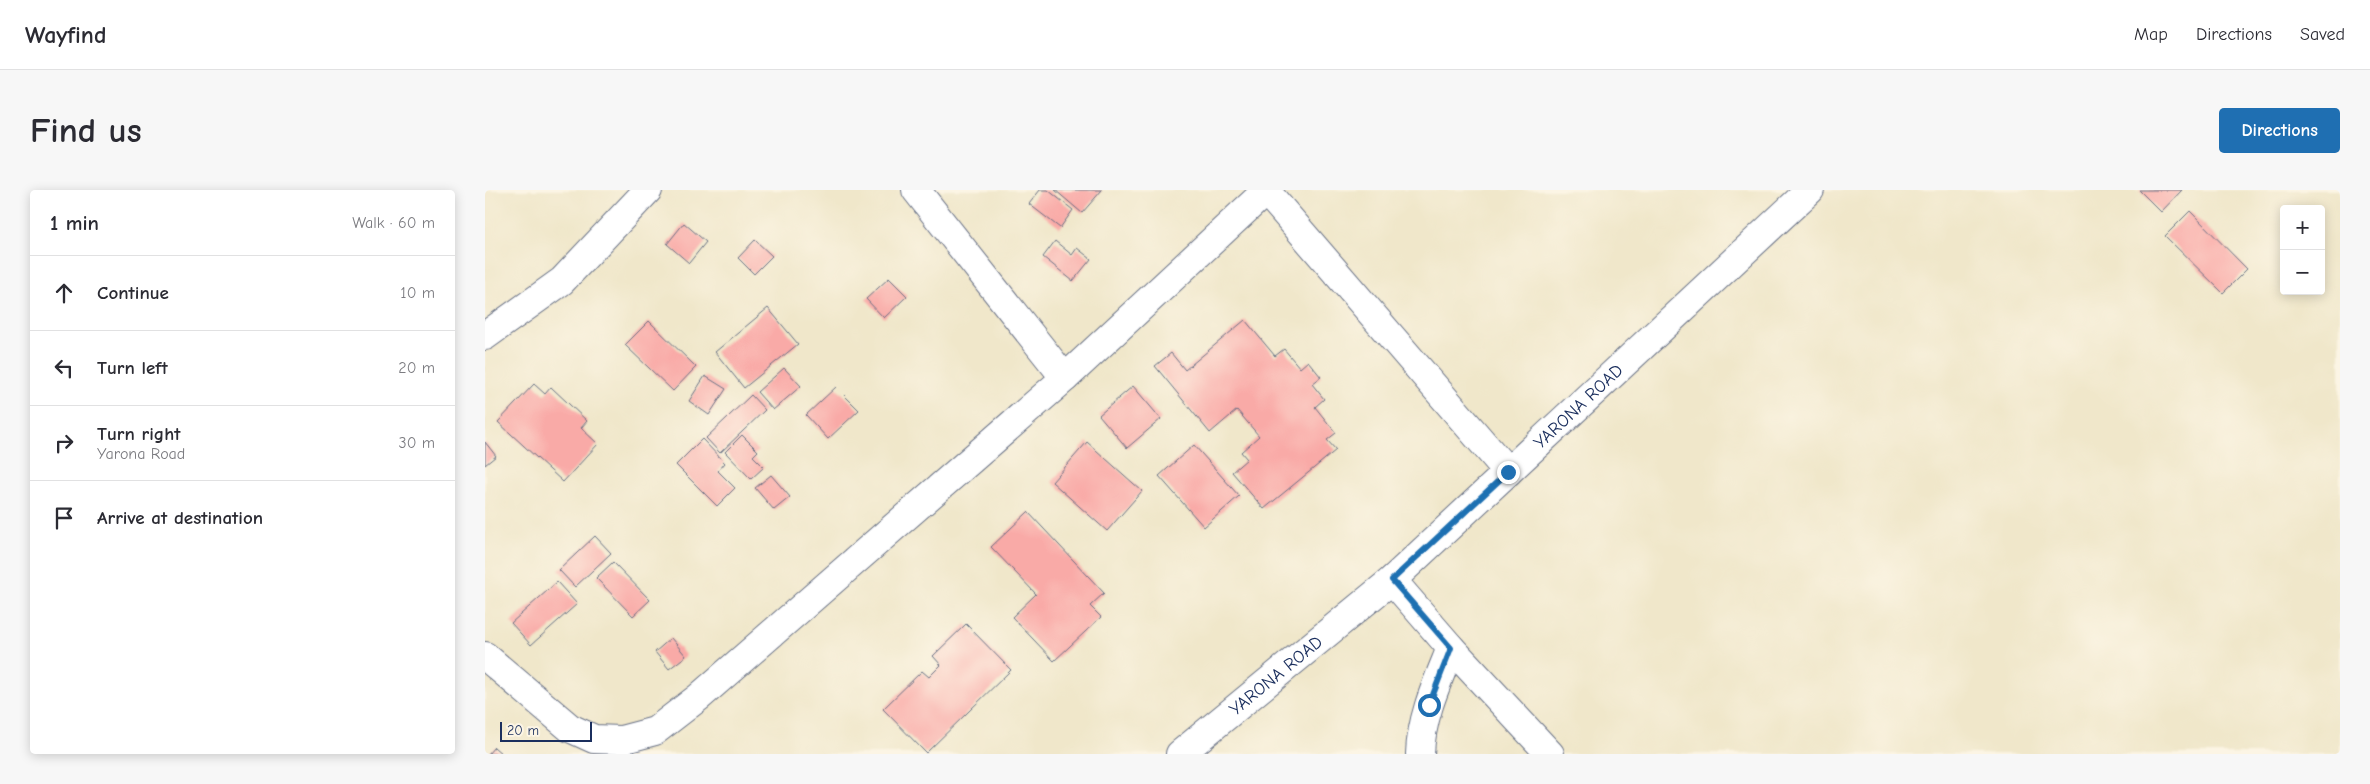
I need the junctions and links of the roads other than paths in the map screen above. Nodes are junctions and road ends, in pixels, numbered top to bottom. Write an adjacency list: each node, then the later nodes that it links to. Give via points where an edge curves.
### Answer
1 (648, 190): 5 (street, via 562,280)
2 (916, 190): 6 (street)
3 (1810, 190): 7 (street, YARONA ROAD)
4 (1265, 191): 6 (street); 7 (street)
5 (485, 336)
6 (1065, 378): 10 (street, via 699,697 655,731 621,740 594,738 570,728)
7 (1508, 472): 8 (street, YARONA ROAD)
8 (1392, 580): 9 (street); 11 (street, YARONA ROAD)
9 (1451, 648): 12 (street, via 1429,705 1420,737); 13 (street)
10 (485, 656)
11 (1180, 754)
12 (1420, 754)
13 (1550, 754)

